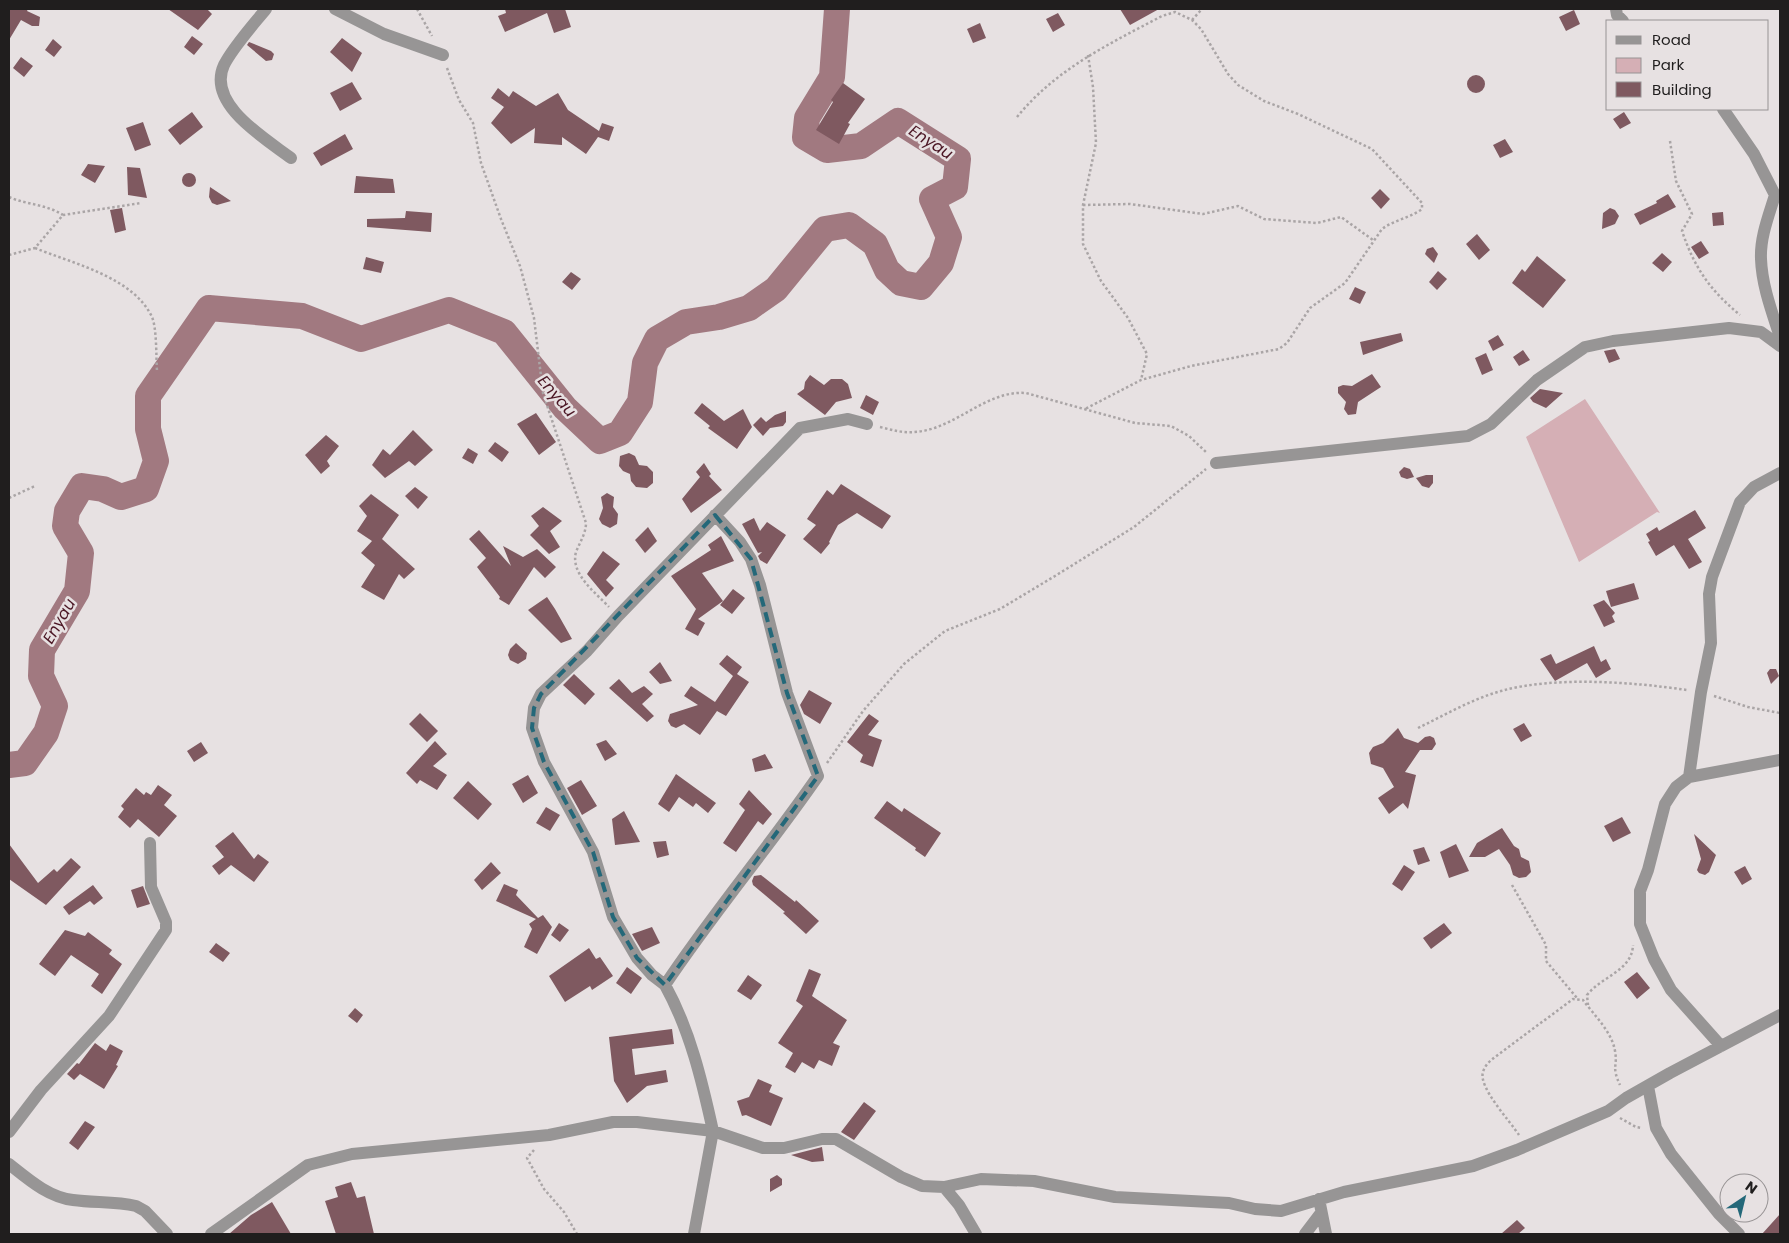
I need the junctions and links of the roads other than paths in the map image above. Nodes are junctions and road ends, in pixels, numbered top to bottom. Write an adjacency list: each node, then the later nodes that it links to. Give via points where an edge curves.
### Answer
1 (266, 9): 7 (street, via 224,66 220,82 223,96 247,125)
2 (335, 9): 5 (street, via 384,34)
3 (1616, 9): 4 (street)
4 (1622, 20)
5 (443, 55)
6 (1724, 110): 8 (street, via 1754,154 1775,195 1764,228 1761,258 1769,303)
7 (291, 158)
8 (1780, 337)
9 (1780, 346): 11 (street, via 1761,332 1729,328 1613,341 1585,347 1537,380 1491,424 1468,436)
10 (867, 424): 13 (street, via 848,419 800,428)
11 (1216, 463)
12 (1780, 473): 15 (street, via 1746,494 1732,520 1712,577 1711,643)
13 (715, 515): 17 (street, via 740,542 751,560 787,693 818,776); 17 (street, via 587,651 541,694 534,708 532,728 544,762 593,852 613,917 637,958)
14 (1780, 760): 15 (street)
15 (1689, 777): 19 (street, via 1676,787 1665,804 1640,891 1638,916 1648,946 1671,990)
16 (150, 843): 22 (street, via 151,887 166,922 166,930 109,1016 41,1090)
17 (665, 984): 21 (street, via 680,1011)
18 (1780, 1016): 19 (street)
19 (1721, 1046): 20 (street)
20 (1648, 1086): 25 (street, via 1608,1111 1473,1166); 33 (street, via 1656,1128 1676,1162)
21 (713, 1131): 24 (street, via 763,1148 784,1148 822,1138 836,1139 912,1182); 28 (street, via 613,1122 549,1135 352,1154 316,1162 298,1172); 29 (street)
22 (9, 1132)
23 (9, 1164): 27 (street, via 40,1188 55,1195 72,1200 136,1206)
24 (944, 1187): 25 (street, via 981,1179 1034,1181 1115,1196 1229,1203 1281,1211); 30 (street, via 959,1204)
25 (1319, 1199): 26 (street)
26 (1321, 1213): 31 (street); 32 (street)
27 (167, 1234)
28 (211, 1234)
29 (694, 1234)
30 (976, 1234)
31 (1305, 1234)
32 (1326, 1234)
33 (1738, 1234)

